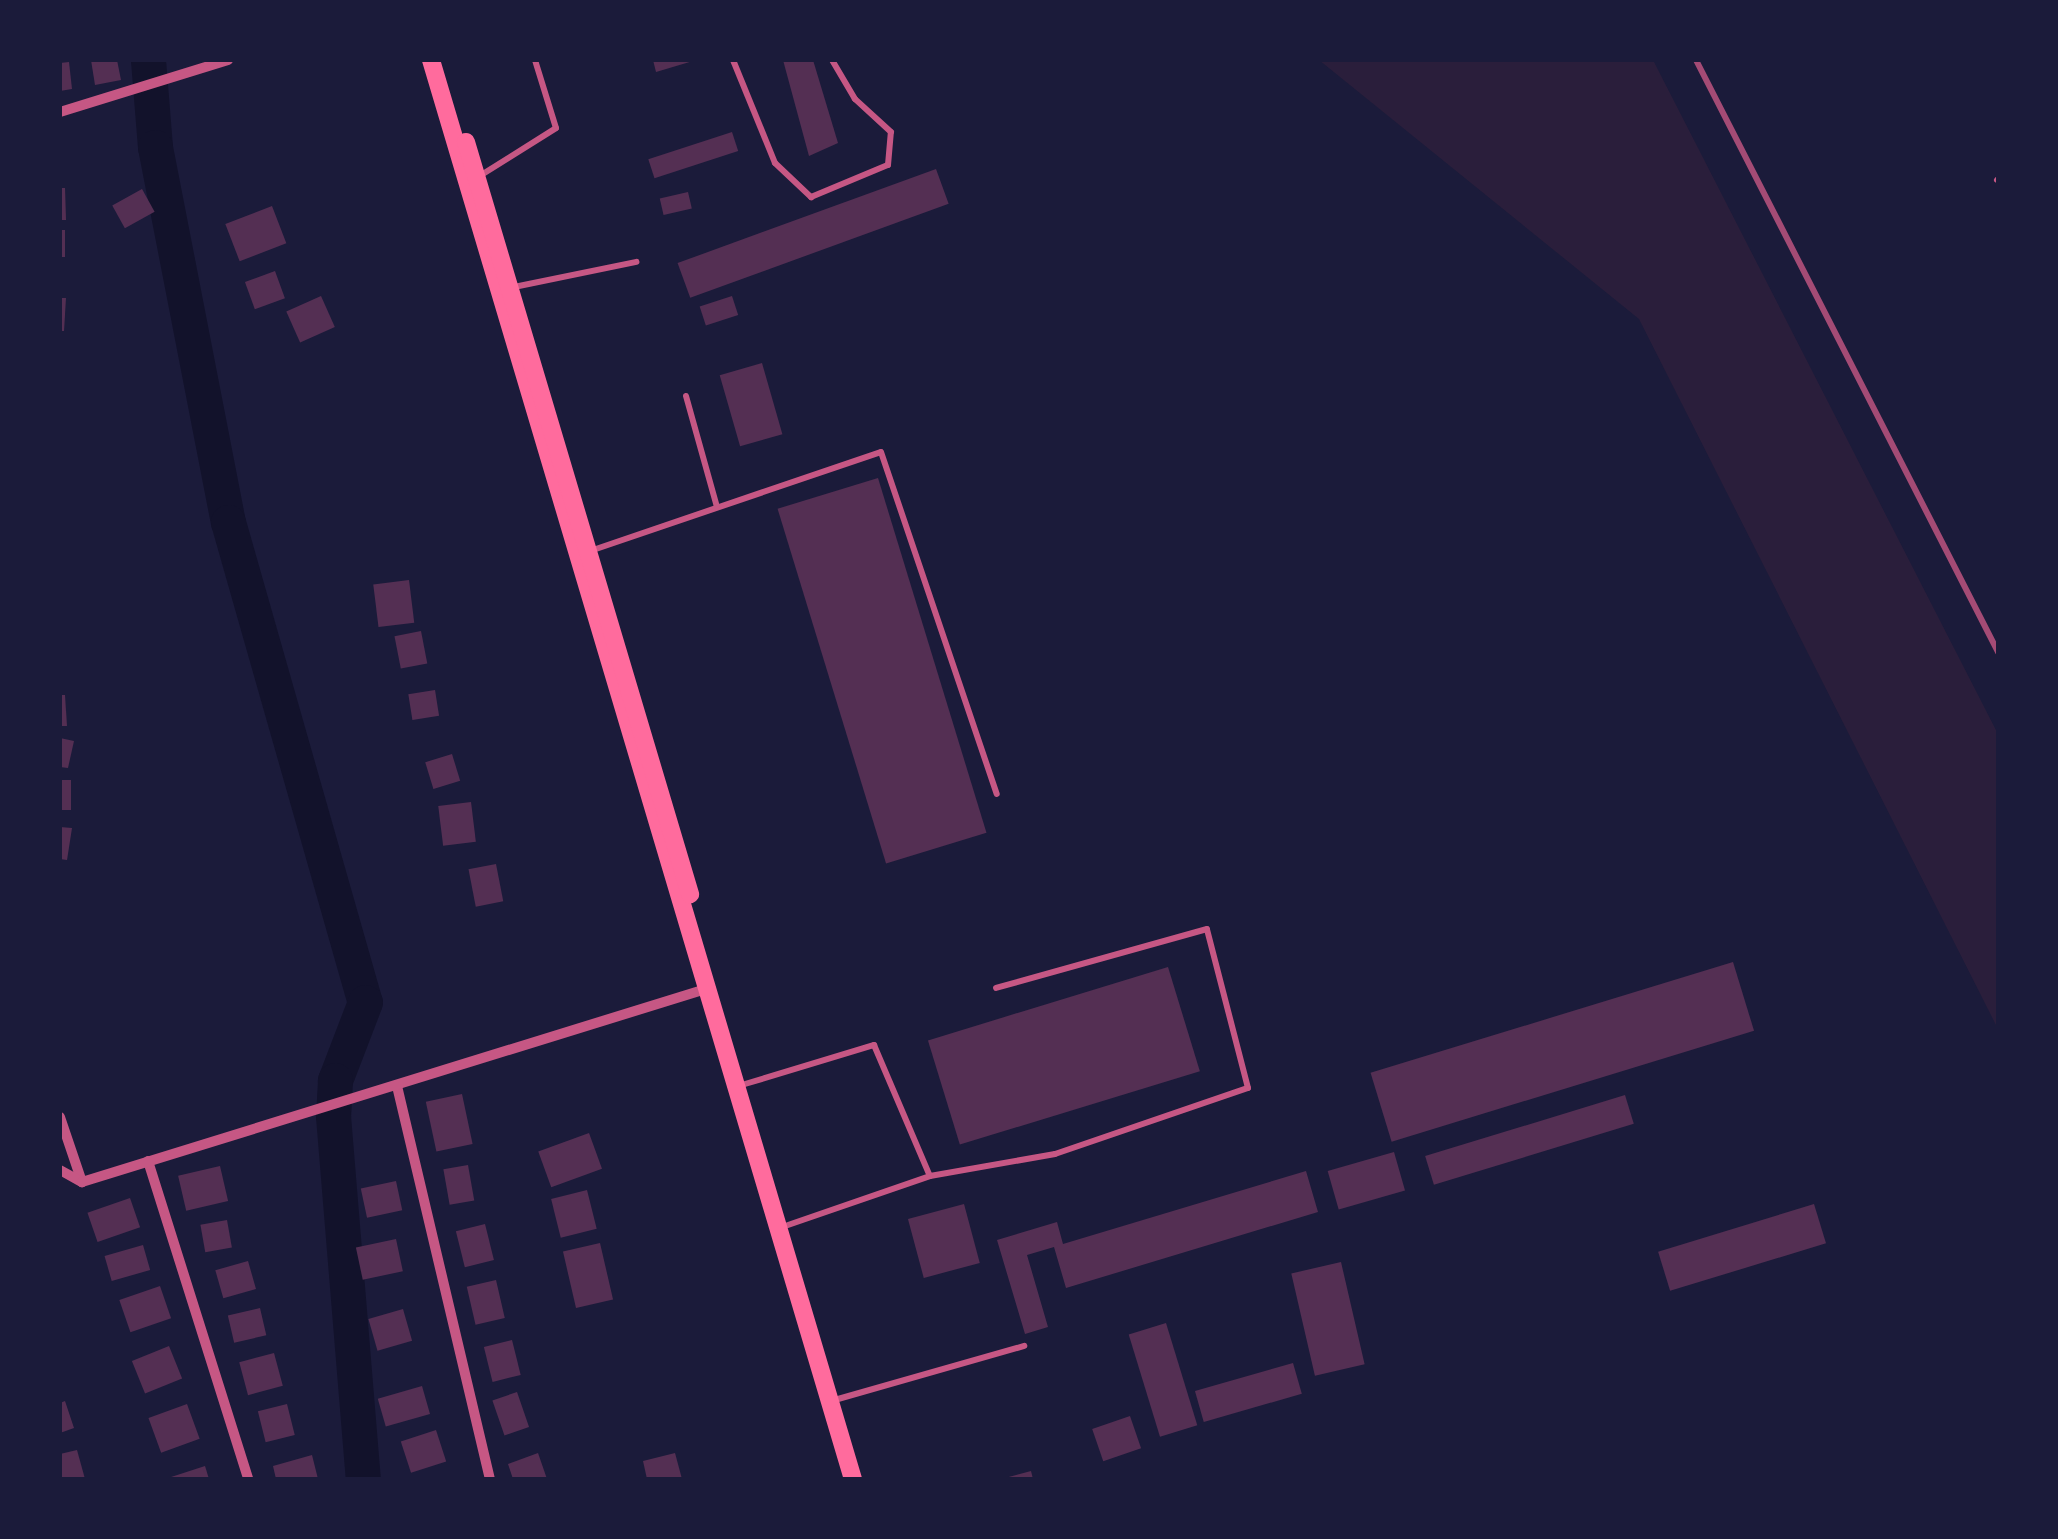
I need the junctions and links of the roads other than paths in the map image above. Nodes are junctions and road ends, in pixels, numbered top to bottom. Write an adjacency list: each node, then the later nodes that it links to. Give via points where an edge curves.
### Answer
1 (228, 60): 7 (street)
2 (430, 60): 16 (main road)
3 (442, 60): 8 (main road)
4 (535, 60): 8 (lane, via 556,128)
5 (733, 60): 6 (lane, via 775,162 811,197 888,165 890,132 855,99)
6 (832, 60)
7 (60, 112)
8 (477, 177): 10 (main road)
9 (636, 262): 10 (lane)
10 (510, 288): 13 (main road)
11 (686, 396): 12 (lane)
12 (717, 508): 13 (lane); 14 (lane, via 881,452)
13 (589, 552): 17 (main road)
14 (997, 794)
15 (996, 988): 22 (lane, via 1208,929 1248,1088 1055,1154)
16 (706, 990): 18 (street); 26 (main road)
17 (745, 1084): 22 (lane, via 874,1044); 24 (main road)
18 (397, 1086): 20 (street); 28 (street)
19 (60, 1118): 23 (street)
20 (148, 1161): 23 (street); 27 (street)
21 (60, 1170): 23 (street)
22 (930, 1176): 24 (lane)
23 (82, 1182)
24 (788, 1226): 26 (main road)
25 (1024, 1346): 26 (lane)
26 (834, 1400): 29 (main road); 30 (main road)
27 (248, 1479)
28 (490, 1479)
29 (853, 1479)
30 (863, 1479)

